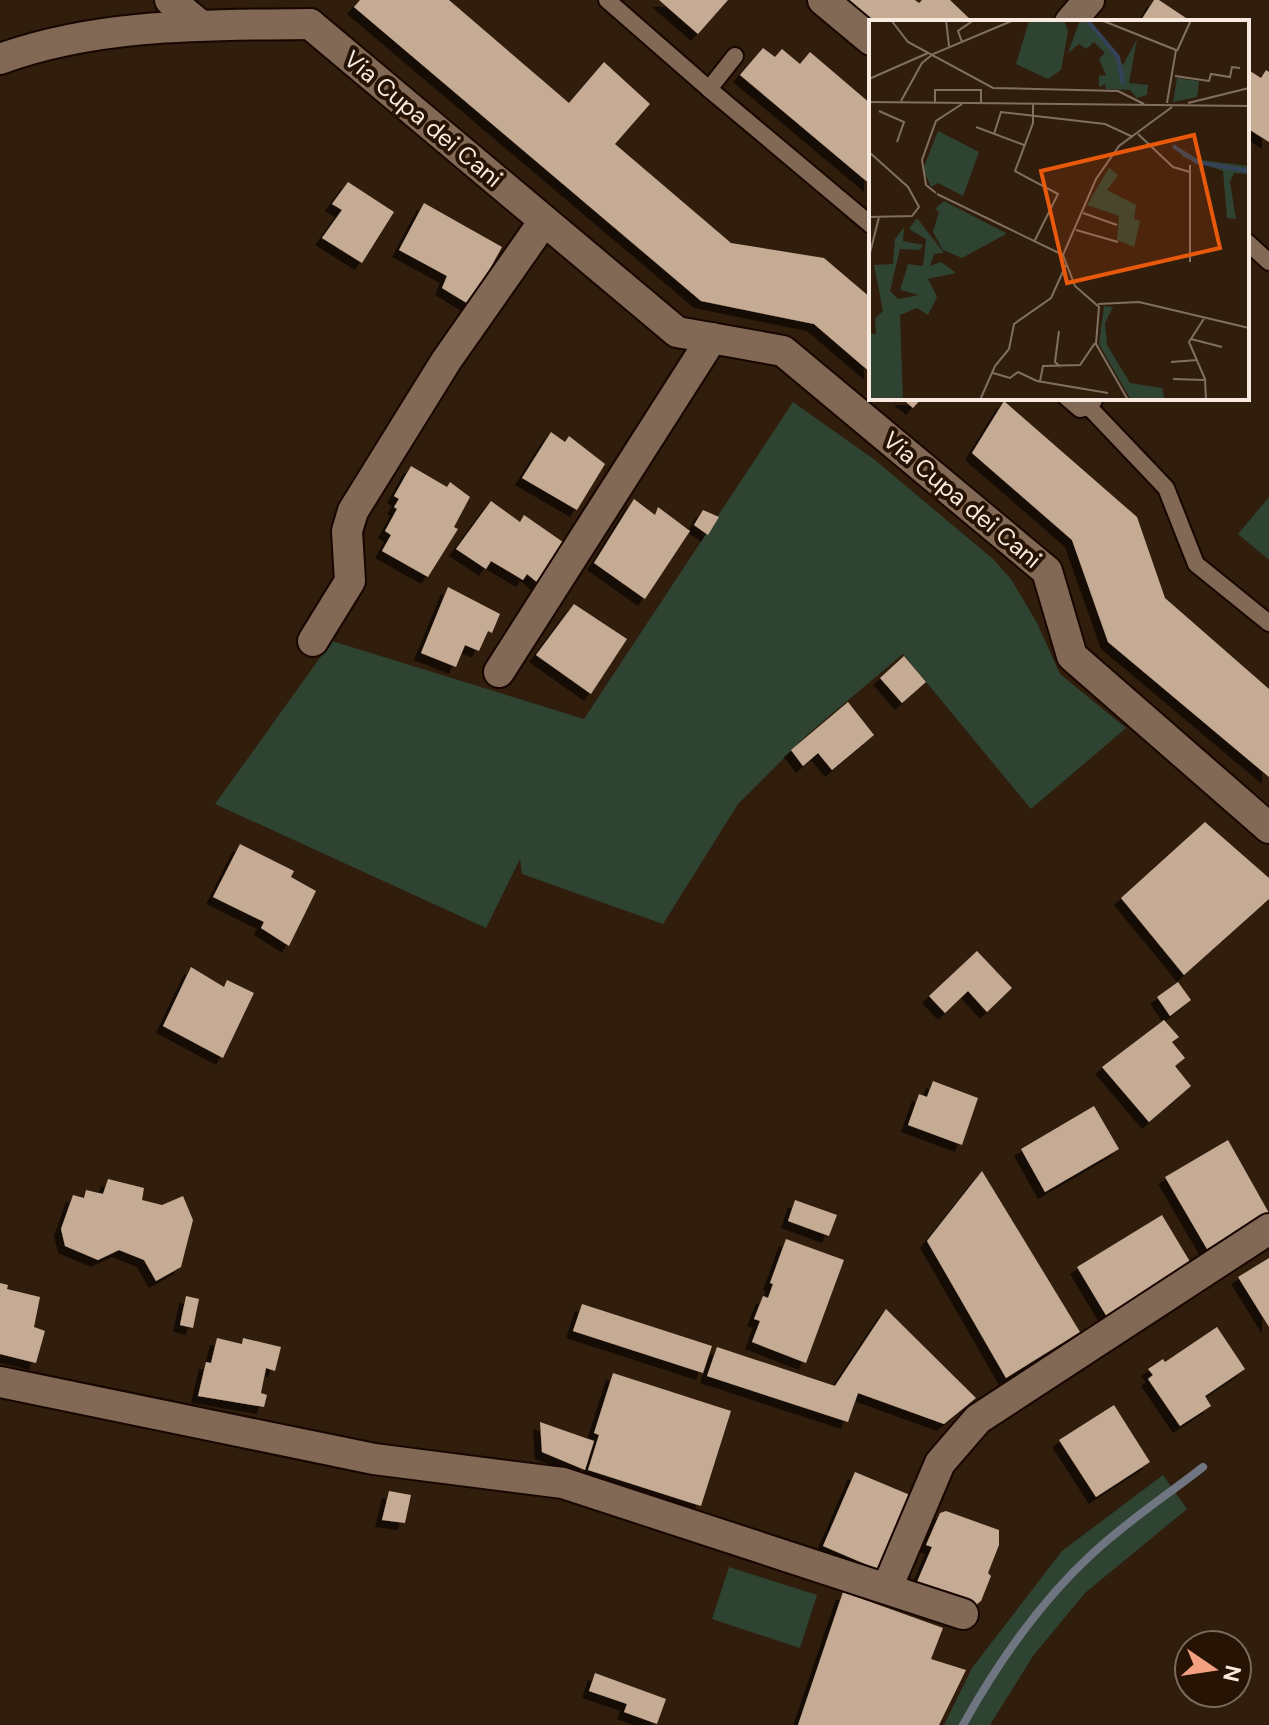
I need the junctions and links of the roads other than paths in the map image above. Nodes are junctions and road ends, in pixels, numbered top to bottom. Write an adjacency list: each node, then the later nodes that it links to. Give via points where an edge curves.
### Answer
1 (170, 0): 7 (street)
2 (607, 0): 11 (lane)
3 (1089, 0): 6 (street)
4 (312, 8): 7 (street); 12 (street, Via Cupa dei Cani)
5 (833, 9): 8 (street)
6 (1072, 20)
7 (200, 25): 10 (street, via 82,37)
8 (869, 38)
9 (735, 56): 11 (lane)
10 (0, 59)
11 (709, 89): 13 (lane)
12 (544, 221): 16 (street, Via Cupa dei Cani, via 677,332); 20 (street, via 446,361 353,511 347,531 350,581)
13 (869, 223)
14 (1249, 244): 15 (lane)
15 (1269, 262)
16 (712, 338): 21 (street); 22 (street, Via Cupa dei Cani, via 783,351 1047,571 1072,656)
17 (1069, 400): 18 (lane, via 1080,409)
18 (1092, 402): 19 (lane, via 1166,488 1196,564)
19 (1269, 623)
20 (313, 641)
21 (499, 672)
22 (1269, 828)
23 (1269, 1229): 25 (street, via 978,1419 940,1463)
24 (0, 1382): 25 (street, via 374,1459 563,1483)
25 (887, 1588): 26 (street)
26 (963, 1614)

